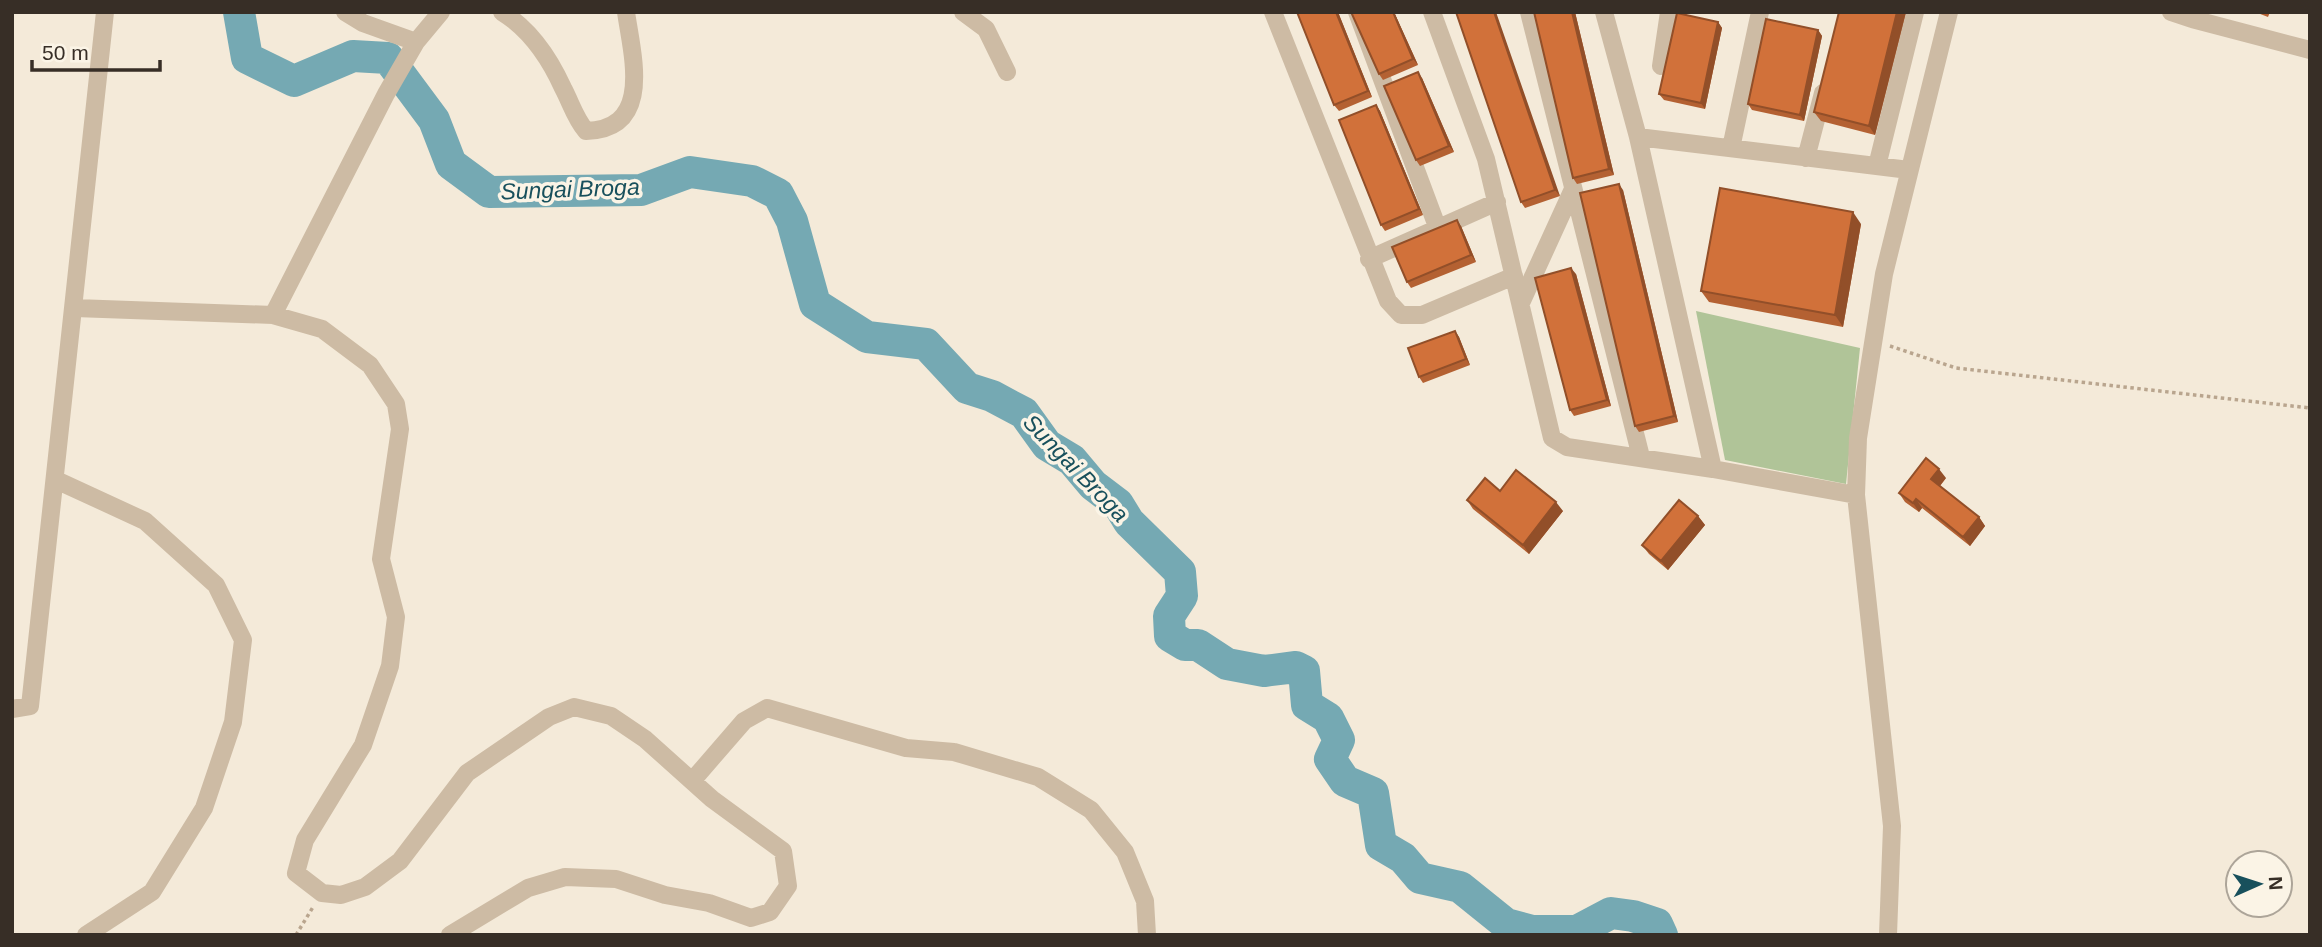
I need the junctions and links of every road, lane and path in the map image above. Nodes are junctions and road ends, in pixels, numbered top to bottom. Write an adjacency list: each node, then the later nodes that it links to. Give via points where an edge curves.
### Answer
1 (106, 12): 34 (street)
2 (345, 12): 18 (street)
3 (441, 12): 18 (street)
4 (502, 12): 5 (street, via 530,34 550,61 577,120 586,131 599,131 623,116 634,98)
5 (626, 12)
6 (963, 12): 21 (street, via 986,29)
7 (1273, 12): 31 (street)
8 (1357, 12): 30 (street)
9 (1432, 12): 29 (street, via 1486,159)
10 (1529, 12): 28 (street)
11 (1604, 12): 23 (street)
12 (1669, 12): 20 (street)
13 (1760, 12): 24 (street)
14 (1915, 12): 26 (street)
15 (1949, 12): 27 (street)
16 (2171, 12): 17 (street)
17 (2193, 16): 19 (street)
18 (412, 49): 35 (street)
19 (2310, 50)
20 (1661, 66)
21 (1007, 72)
22 (1826, 81): 25 (street)
23 (1638, 137): 24 (street); 39 (street)
24 (1731, 148): 25 (street)
25 (1806, 158): 26 (street)
26 (1877, 166): 27 (street)
27 (1909, 170): 36 (street)
28 (1573, 189): 33 (street); 38 (street)
29 (1497, 202): 30 (street); 32 (street)
30 (1438, 229): 31 (street)
31 (1369, 259): 32 (street, via 1388,301 1401,315 1422,315)
32 (1514, 276): 33 (street)
33 (1521, 303): 38 (street, via 1552,438 1567,447)
34 (75, 308): 35 (street); 40 (street)
35 (273, 315): 44 (street, via 322,329 370,365 396,404 400,429 381,558 396,617 390,666 363,745 305,840 296,873)
36 (1872, 339): 37 (path, via 1956,368); 41 (street, via 1858,438)
37 (2310, 408)
38 (1641, 457): 39 (street)
39 (1713, 469): 41 (street)
40 (56, 480): 42 (street, via 30,706); 45 (street, via 145,521 216,585 243,640 233,722 204,808 152,892)
41 (1856, 495): 49 (street, via 1892,826)
42 (12, 709)
43 (692, 781): 44 (street, via 611,716 574,707 549,717 467,773 400,862 365,887 341,895); 47 (street, via 783,851 788,886 770,912 751,918 616,879 565,877 528,888); 48 (street, via 734,731 767,708 906,748 954,752 1038,777 1090,810 1125,852 1144,901)
44 (322, 893): 46 (path)
45 (86, 935)
46 (296, 935)
47 (450, 935)
48 (1147, 935)
49 (1888, 935)

